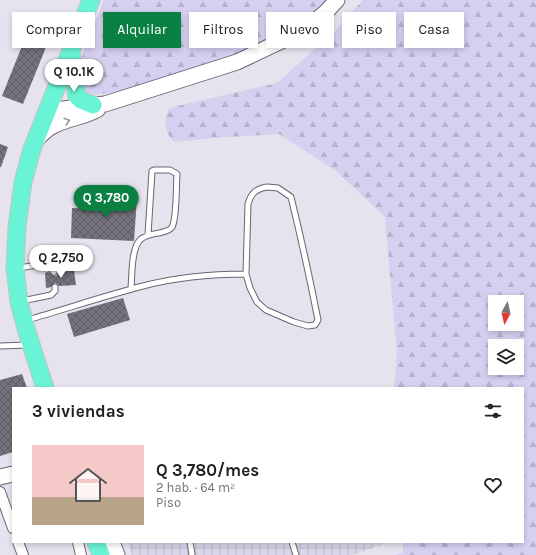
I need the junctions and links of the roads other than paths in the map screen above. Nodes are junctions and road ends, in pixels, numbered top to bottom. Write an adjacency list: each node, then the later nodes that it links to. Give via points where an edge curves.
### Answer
1 (91, 0): 3 (main road)
2 (337, 0): 4 (main road, via 326,12 294,35 237,62)
3 (71, 50): 4 (main road, via 77,96 81,100); 5 (main road)
4 (99, 104): 5 (main road); 6 (main road, one-way to 4, via 52,126 91,114)
5 (47, 112): 6 (main road)
6 (35, 141): 8 (main road, via 23,182)
7 (148, 236): 7 (lane, via 172,227 177,174 173,171 152,171); 12 (lane, via 141,239 135,248)
8 (15, 268): 9 (lane, via 44,265 50,266); 13 (main road)
9 (54, 272)
10 (246, 274): 10 (lane, via 257,302 266,310 299,324 311,326 317,323 312,286 291,197 278,188 259,188 249,199); 12 (lane, via 200,276)
11 (55, 286): 13 (lane, via 55,291 51,295)
12 (131, 289): 14 (lane)
13 (19, 302): 14 (main road)
14 (24, 321): 15 (main road)
15 (31, 345): 16 (lane); 17 (main road)
16 (0, 346)
17 (45, 387)
18 (12, 474): 19 (main road)
19 (0, 477)
20 (12, 483): 21 (main road)
21 (0, 486)
22 (0, 492): 23 (street)
23 (12, 525)
24 (18, 543): 30 (street)
25 (78, 543): 31 (street)
26 (96, 543): 32 (main road)
27 (112, 543): 33 (main road)
28 (190, 543): 34 (lane)
29 (292, 543): 35 (lane)
30 (23, 555)
31 (82, 555)
32 (101, 555)
33 (117, 555)
34 (192, 555)
35 (296, 555)

